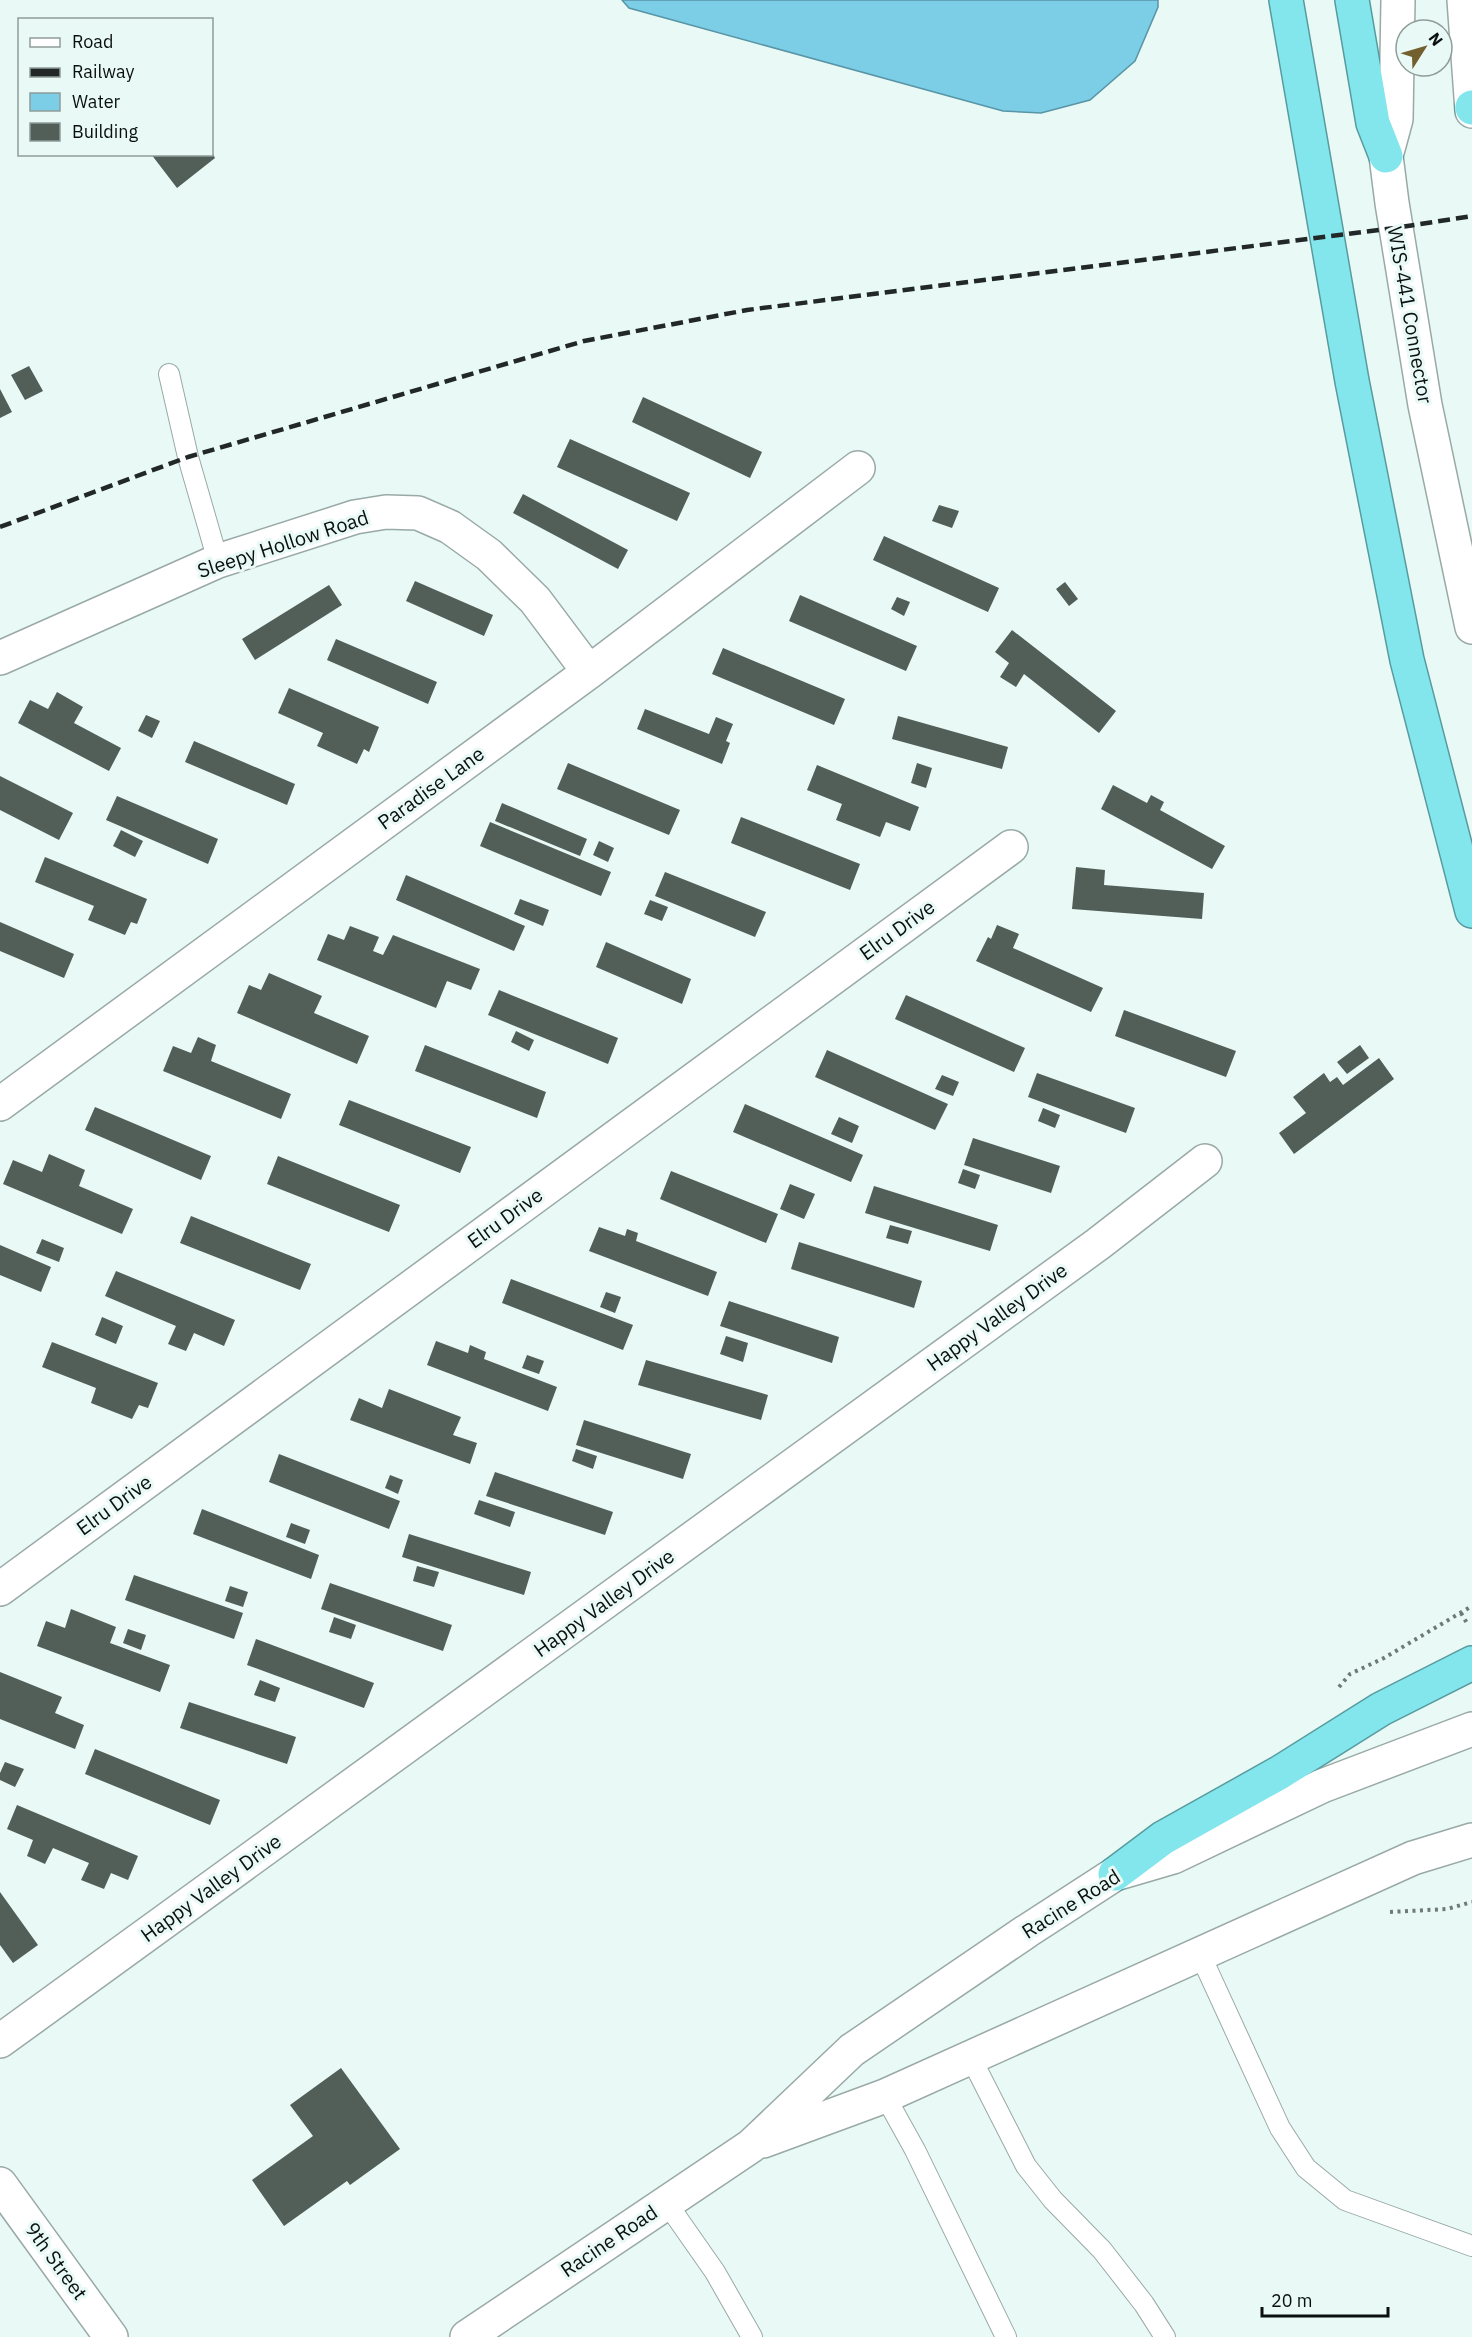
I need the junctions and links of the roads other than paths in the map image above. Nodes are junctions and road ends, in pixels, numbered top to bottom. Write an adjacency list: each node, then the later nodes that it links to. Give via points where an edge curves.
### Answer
1 (1286, 0): 14 (highway, via 1352,381 1407,660)
2 (1352, 0): 6 (highway, via 1373,123)
3 (1398, 0): 6 (street, WIS-441 Connector, via 1396,119)
4 (1464, 0): 5 (street)
5 (1472, 109)
6 (1386, 156): 10 (street, WIS-441 Connector, via 1425,405)
7 (169, 374): 9 (lane)
8 (858, 468): 12 (street, Paradise Lane)
9 (218, 561): 11 (street, Sleepy Hollow Road); 12 (street, Sleepy Hollow Road, via 355,517 386,512 418,513 450,527 489,555 535,600)
10 (1472, 627)
11 (0, 658)
12 (589, 672): 15 (street, Paradise Lane)
13 (1011, 847): 17 (street, Elru Drive)
14 (1472, 911)
15 (0, 1104)
16 (1205, 1161): 23 (street, Happy Valley Drive, via 1089,1251)
17 (0, 1589)
18 (1472, 1663): 21 (highway, via 1381,1709 1279,1773 1163,1838)
19 (1472, 1729): 21 (street, Racine Road, via 1322,1786 1173,1857)
20 (1472, 1840): 22 (street, Racine Road, via 1413,1858)
21 (1115, 1874): 26 (street, Racine Road, via 852,2050)
22 (1200, 1954): 24 (street, Racine Road); 29 (lane, via 1280,2128 1306,2168 1345,2200)
23 (0, 2041)
24 (971, 2058): 25 (street, Racine Road); 34 (lane, via 1026,2166 1102,2250)
25 (885, 2096): 26 (street, Racine Road); 33 (lane)
26 (750, 2146): 28 (street, Racine Road)
27 (0, 2184): 30 (street, 9th Street)
28 (666, 2202): 31 (street, Racine Road); 32 (lane, via 715,2272)
29 (1472, 2246)
30 (111, 2337)
31 (467, 2337)
32 (752, 2337)
33 (1006, 2337)
34 (1165, 2337)

